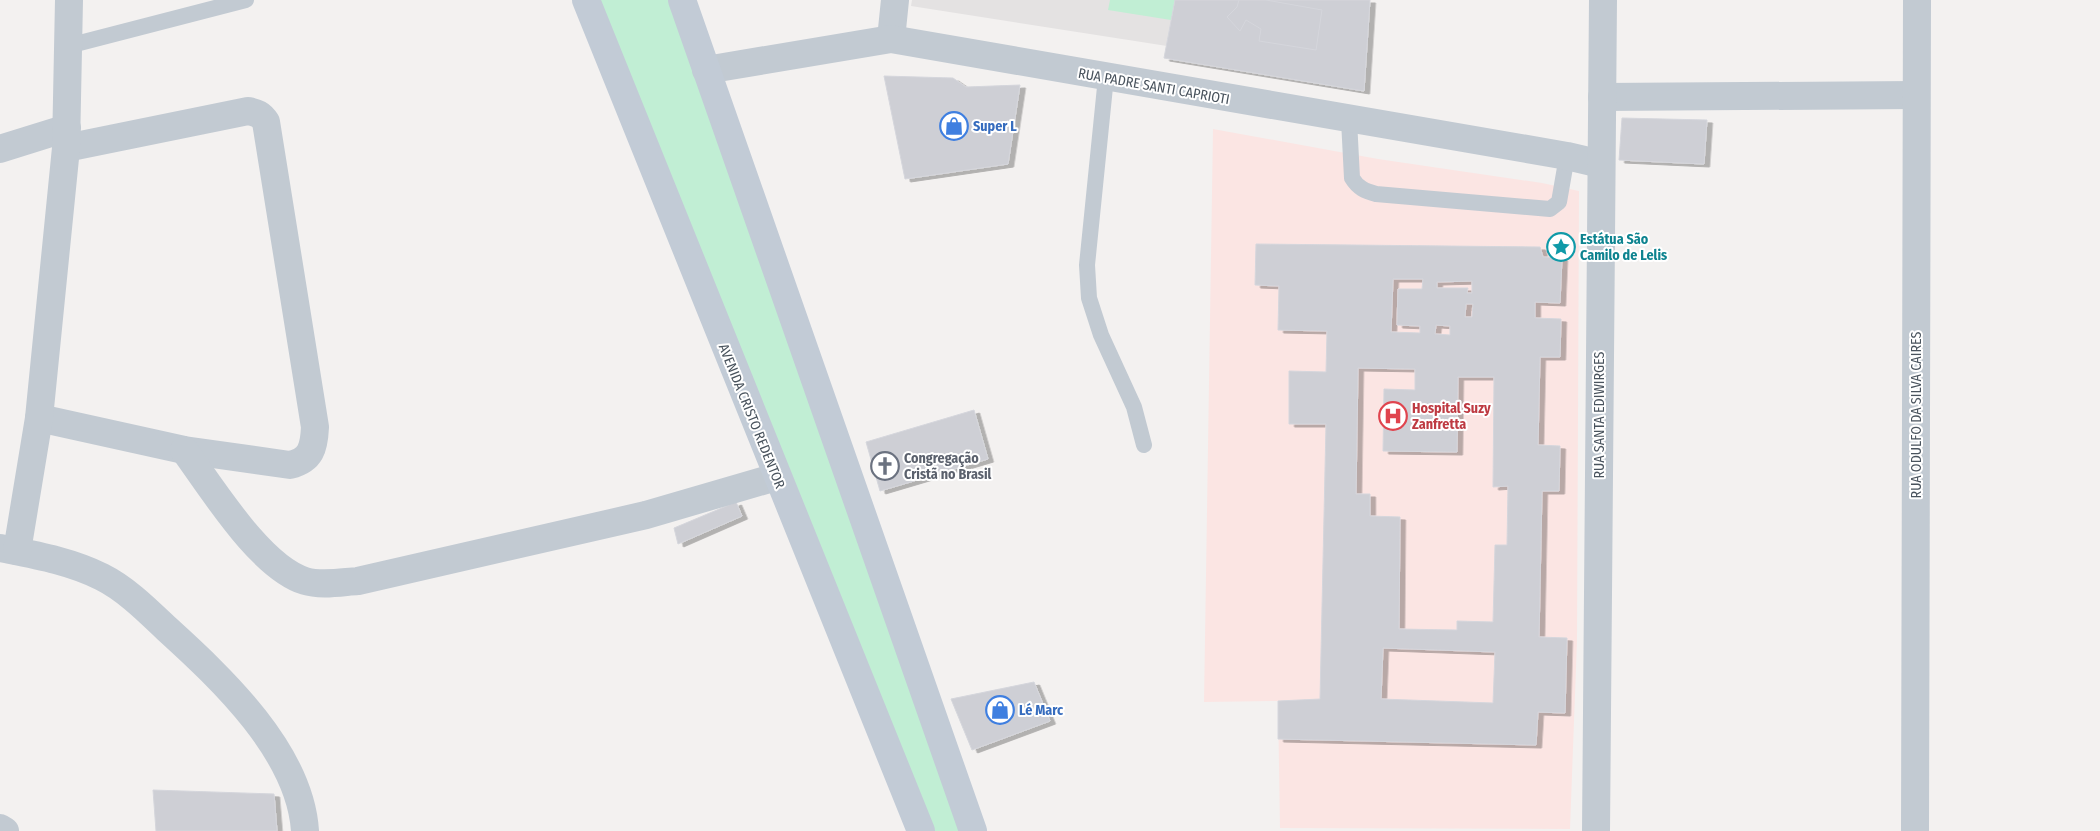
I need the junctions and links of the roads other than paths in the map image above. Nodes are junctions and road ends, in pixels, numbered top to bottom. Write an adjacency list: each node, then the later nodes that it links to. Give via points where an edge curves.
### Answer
1 (69, 0): 9 (street)
2 (246, 0): 9 (lane)
3 (586, 0): 22 (main road, AVENIDA CRISTO REDENTOR)
4 (682, 0): 10 (main road)
5 (895, 0): 8 (street)
6 (1603, 0): 13 (street, RUA SANTA EDIWIRGES)
7 (1917, 0): 12 (street, RUA ODULFO DA SILVA CAIRES)
8 (891, 39): 10 (street, RUA PADRE SANTI CAPRIOTI); 11 (street, RUA PADRE SANTI CAPRIOTI)
9 (68, 46): 15 (street)
10 (706, 70): 28 (main road)
11 (1106, 77): 14 (street, RUA PADRE SANTI CAPRIOTI); 20 (lane, via 1087,265 1090,298 1101,335 1134,407)
12 (1916, 95): 13 (street); 30 (street, RUA ODULFO DA SILVA CAIRES)
13 (1602, 97): 18 (street, RUA SANTA EDIWIRGES)
14 (1349, 120): 17 (street, RUA PADRE SANTI CAPRIOTI); 17 (lane, via 1352,178 1365,192 1376,194 1550,209 1559,202)
15 (66, 138): 16 (street); 19 (street); 21 (street, via 248,111 257,113 266,122 316,428 314,447 301,462 290,465)
16 (0, 148)
17 (1567, 156): 18 (street, RUA PADRE SANTI CAPRIOTI)
18 (1601, 164): 29 (street, RUA SANTA EDIWIRGES)
19 (39, 418): 21 (street); 23 (street)
20 (1144, 445)
21 (184, 450): 22 (street, via 262,554 286,572 306,581 328,583 358,581 646,515)
22 (776, 477): 27 (main road, AVENIDA CRISTO REDENTOR)
23 (8, 549): 26 (street, via 73,564 104,578 133,598 214,672 261,726 275,750 292,780)
24 (0, 828): 25 (street)
25 (6, 831)
26 (305, 831)
27 (921, 831)
28 (973, 831)
29 (1596, 831)
30 (1915, 831)

